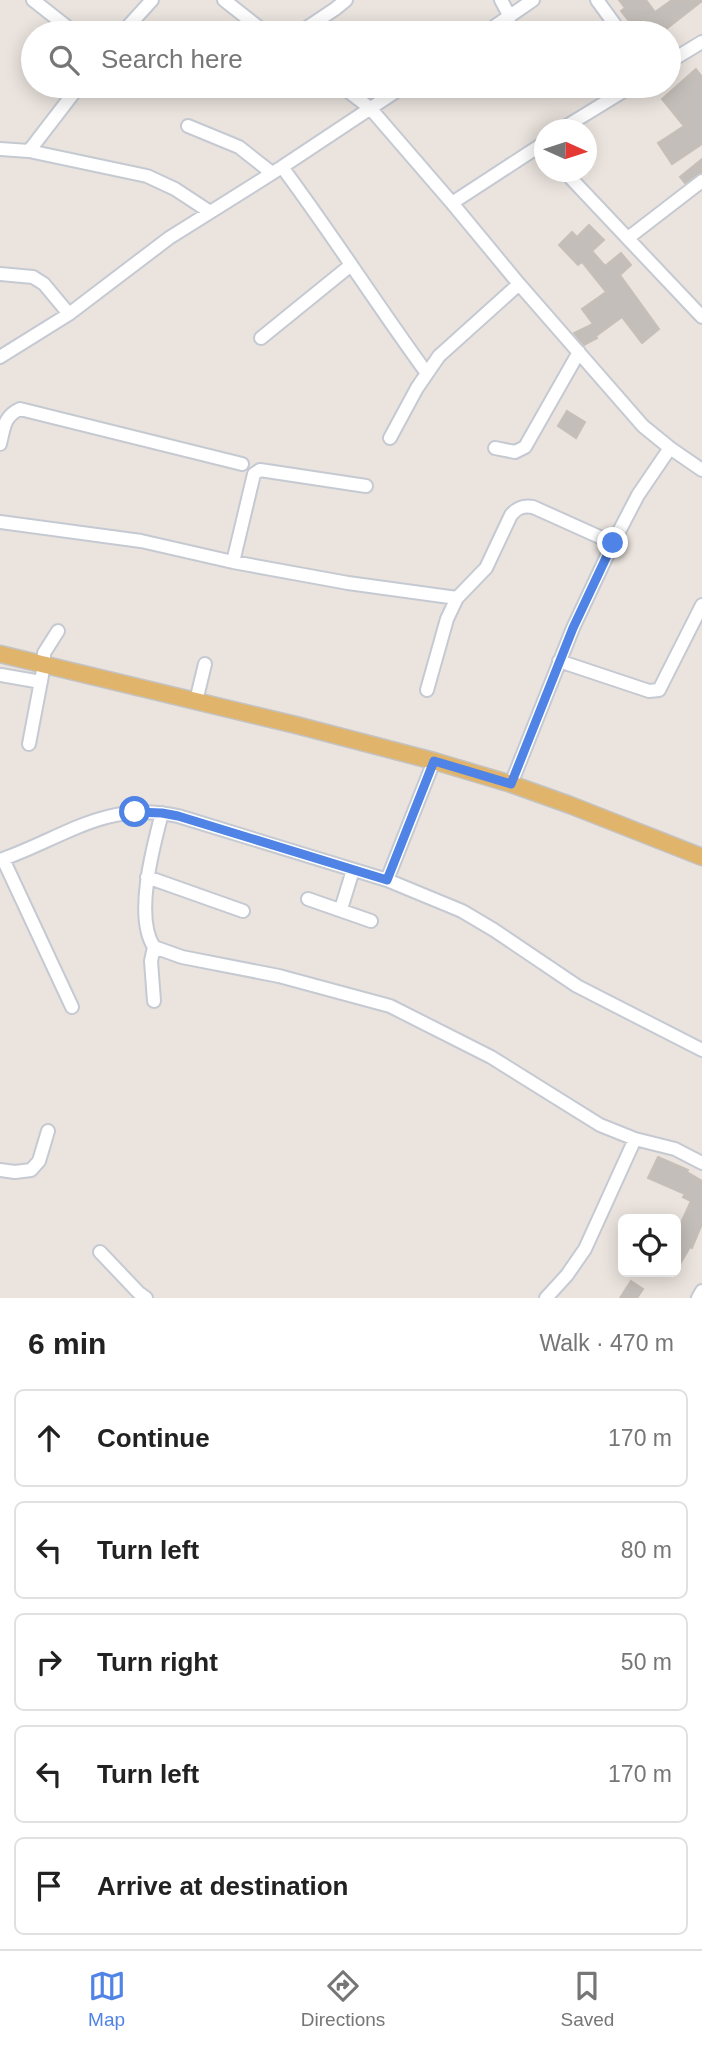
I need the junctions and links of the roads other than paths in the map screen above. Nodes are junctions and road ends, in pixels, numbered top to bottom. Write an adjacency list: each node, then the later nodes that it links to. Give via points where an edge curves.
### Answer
1 (33, 0): 9 (street)
2 (152, 0): 10 (street)
3 (224, 0): 11 (street)
4 (345, 0): 12 (street)
5 (501, 0): 8 (street)
6 (533, 0): 8 (street)
7 (597, 0): 14 (street)
8 (510, 17): 13 (street)
9 (60, 21)
10 (133, 21)
11 (251, 21)
12 (317, 21)
13 (504, 21)
14 (612, 21)
15 (702, 42): 16 (street)
16 (681, 55)
17 (70, 98): 25 (street)
18 (357, 98): 21 (street)
19 (385, 98): 21 (street)
20 (612, 98): 22 (street)
21 (370, 108): 27 (street); 30 (street)
22 (578, 119)
23 (188, 126): 27 (street, via 239,147)
24 (0, 149): 25 (street)
25 (29, 150): 31 (street, via 147,176)
26 (534, 152): 30 (street)
27 (277, 170): 31 (street); 33 (street, via 317,213)
28 (702, 181): 32 (street)
29 (575, 182): 32 (street)
30 (452, 203): 35 (street)
31 (210, 212): 36 (street)
32 (628, 238): 37 (street)
33 (351, 265): 38 (street); 41 (street)
34 (0, 274): 36 (street, via 33,277)
35 (519, 284): 39 (street); 41 (street, via 464,331)
36 (69, 314): 40 (street)
37 (702, 317)
38 (261, 338)
39 (579, 352): 44 (street, via 643,426); 45 (street, via 525,447 515,452)
40 (0, 357)
41 (426, 372): 42 (street)
42 (390, 438)
43 (0, 444): 46 (street, via 5,421 20,409)
44 (670, 448): 47 (street); 50 (street)
45 (495, 449)
46 (242, 464)
47 (702, 470)
48 (366, 486): 51 (street, via 256,471)
49 (0, 522): 51 (street, via 141,541)
50 (613, 543): 52 (street, via 533,507 517,508 486,568); 56 (street)
51 (233, 562): 52 (street)
52 (457, 598): 61 (street)
53 (702, 605): 56 (street, via 659,690 649,691)
54 (58, 631): 58 (street, via 44,653)
55 (0, 654): 58 (main road)
56 (559, 662): 65 (street)
57 (205, 664): 62 (street)
58 (44, 665): 60 (street); 62 (main road)
59 (1, 674): 60 (street)
60 (41, 682): 63 (street)
61 (427, 690)
62 (196, 701): 64 (main road)
63 (29, 744)
64 (434, 761): 65 (main road); 71 (street)
65 (511, 784): 67 (main road)
66 (162, 813): 68 (street, via 135,812 83,823); 69 (street); 70 (street)
67 (702, 857)
68 (1, 860): 78 (street)
69 (353, 870): 71 (street); 73 (street)
70 (147, 877): 74 (street); 76 (street, via 146,931)
71 (387, 880): 79 (street, via 462,911 577,986)
72 (308, 899): 73 (street)
73 (341, 909): 75 (street)
74 (243, 911)
75 (372, 921)
76 (154, 947): 77 (street); 81 (street, via 390,1006 491,1057 600,1125)
77 (154, 1001)
78 (72, 1007)
79 (702, 1050)
80 (48, 1131): 83 (street, via 39,1161 31,1170)
81 (635, 1139): 82 (street, via 675,1149); 87 (street, via 585,1249)
82 (702, 1163)
83 (0, 1170)
84 (100, 1252): 86 (street)
85 (702, 1291): 88 (street)
86 (146, 1298)
87 (546, 1298)
88 (698, 1298)

